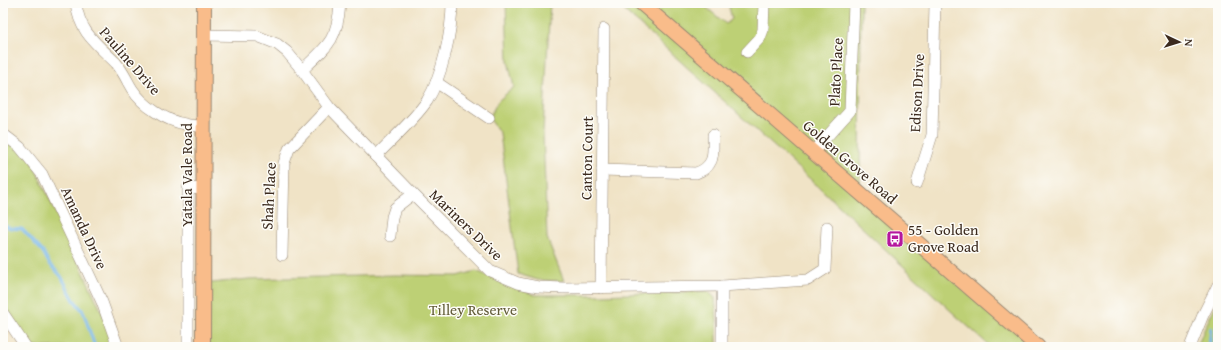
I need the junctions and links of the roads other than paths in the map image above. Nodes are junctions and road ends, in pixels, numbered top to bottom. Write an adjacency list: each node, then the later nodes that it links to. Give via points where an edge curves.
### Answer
1 (76, 3): 16 (street, Pauline Drive, via 85,32 116,63 140,99 173,121)
2 (204, 3): 10 (main road, Yatala Vale Road)
3 (340, 3): 12 (street, via 339,21 332,39)
4 (452, 3): 13 (street, via 446,52)
5 (641, 3): 19 (main road, Golden Grove Road)
6 (764, 3): 11 (street, via 762,34)
7 (854, 3): 19 (street, Plato Place, via 850,111)
8 (935, 3): 22 (street, Edison Drive, via 932,134)
9 (604, 29): 21 (street, Canton Court)
10 (204, 35): 12 (street, Mariners Drive, via 257,36 276,44); 16 (main road, Yatala Vale Road)
11 (747, 52)
12 (302, 70): 14 (street, Mariners Drive)
13 (436, 82): 15 (street); 20 (street, via 427,101)
14 (329, 107): 20 (street, Mariners Drive); 27 (street, Shah Place, via 289,149 284,164)
15 (489, 118)
16 (204, 126): 23 (main road, Yatala Vale Road)
17 (3, 134): 33 (street, Amanda Drive, via 20,148 42,174 102,302)
18 (713, 135): 21 (street, via 712,162 705,170 696,173)
19 (813, 152): 37 (main road, Golden Grove Road)
20 (376, 156): 24 (street, Mariners Drive)
21 (602, 170): 30 (street, Canton Court)
22 (917, 183)
23 (204, 188): 34 (street, via 188,188); 35 (main road, Yatala Vale Road)
24 (413, 194): 26 (street, via 395,208); 30 (street, Mariners Drive, via 490,271 518,283 538,287)
25 (827, 227): 29 (street, Mariners Drive, via 825,269 808,280)
26 (390, 236)
27 (282, 255)
28 (1218, 285): 38 (street)
29 (722, 286): 30 (street, Mariners Drive); 36 (street)
30 (601, 288)
31 (3, 313): 32 (street)
32 (26, 347)
33 (118, 347)
34 (188, 347)
35 (203, 347)
36 (722, 347)
37 (1038, 347)
38 (1190, 347)

